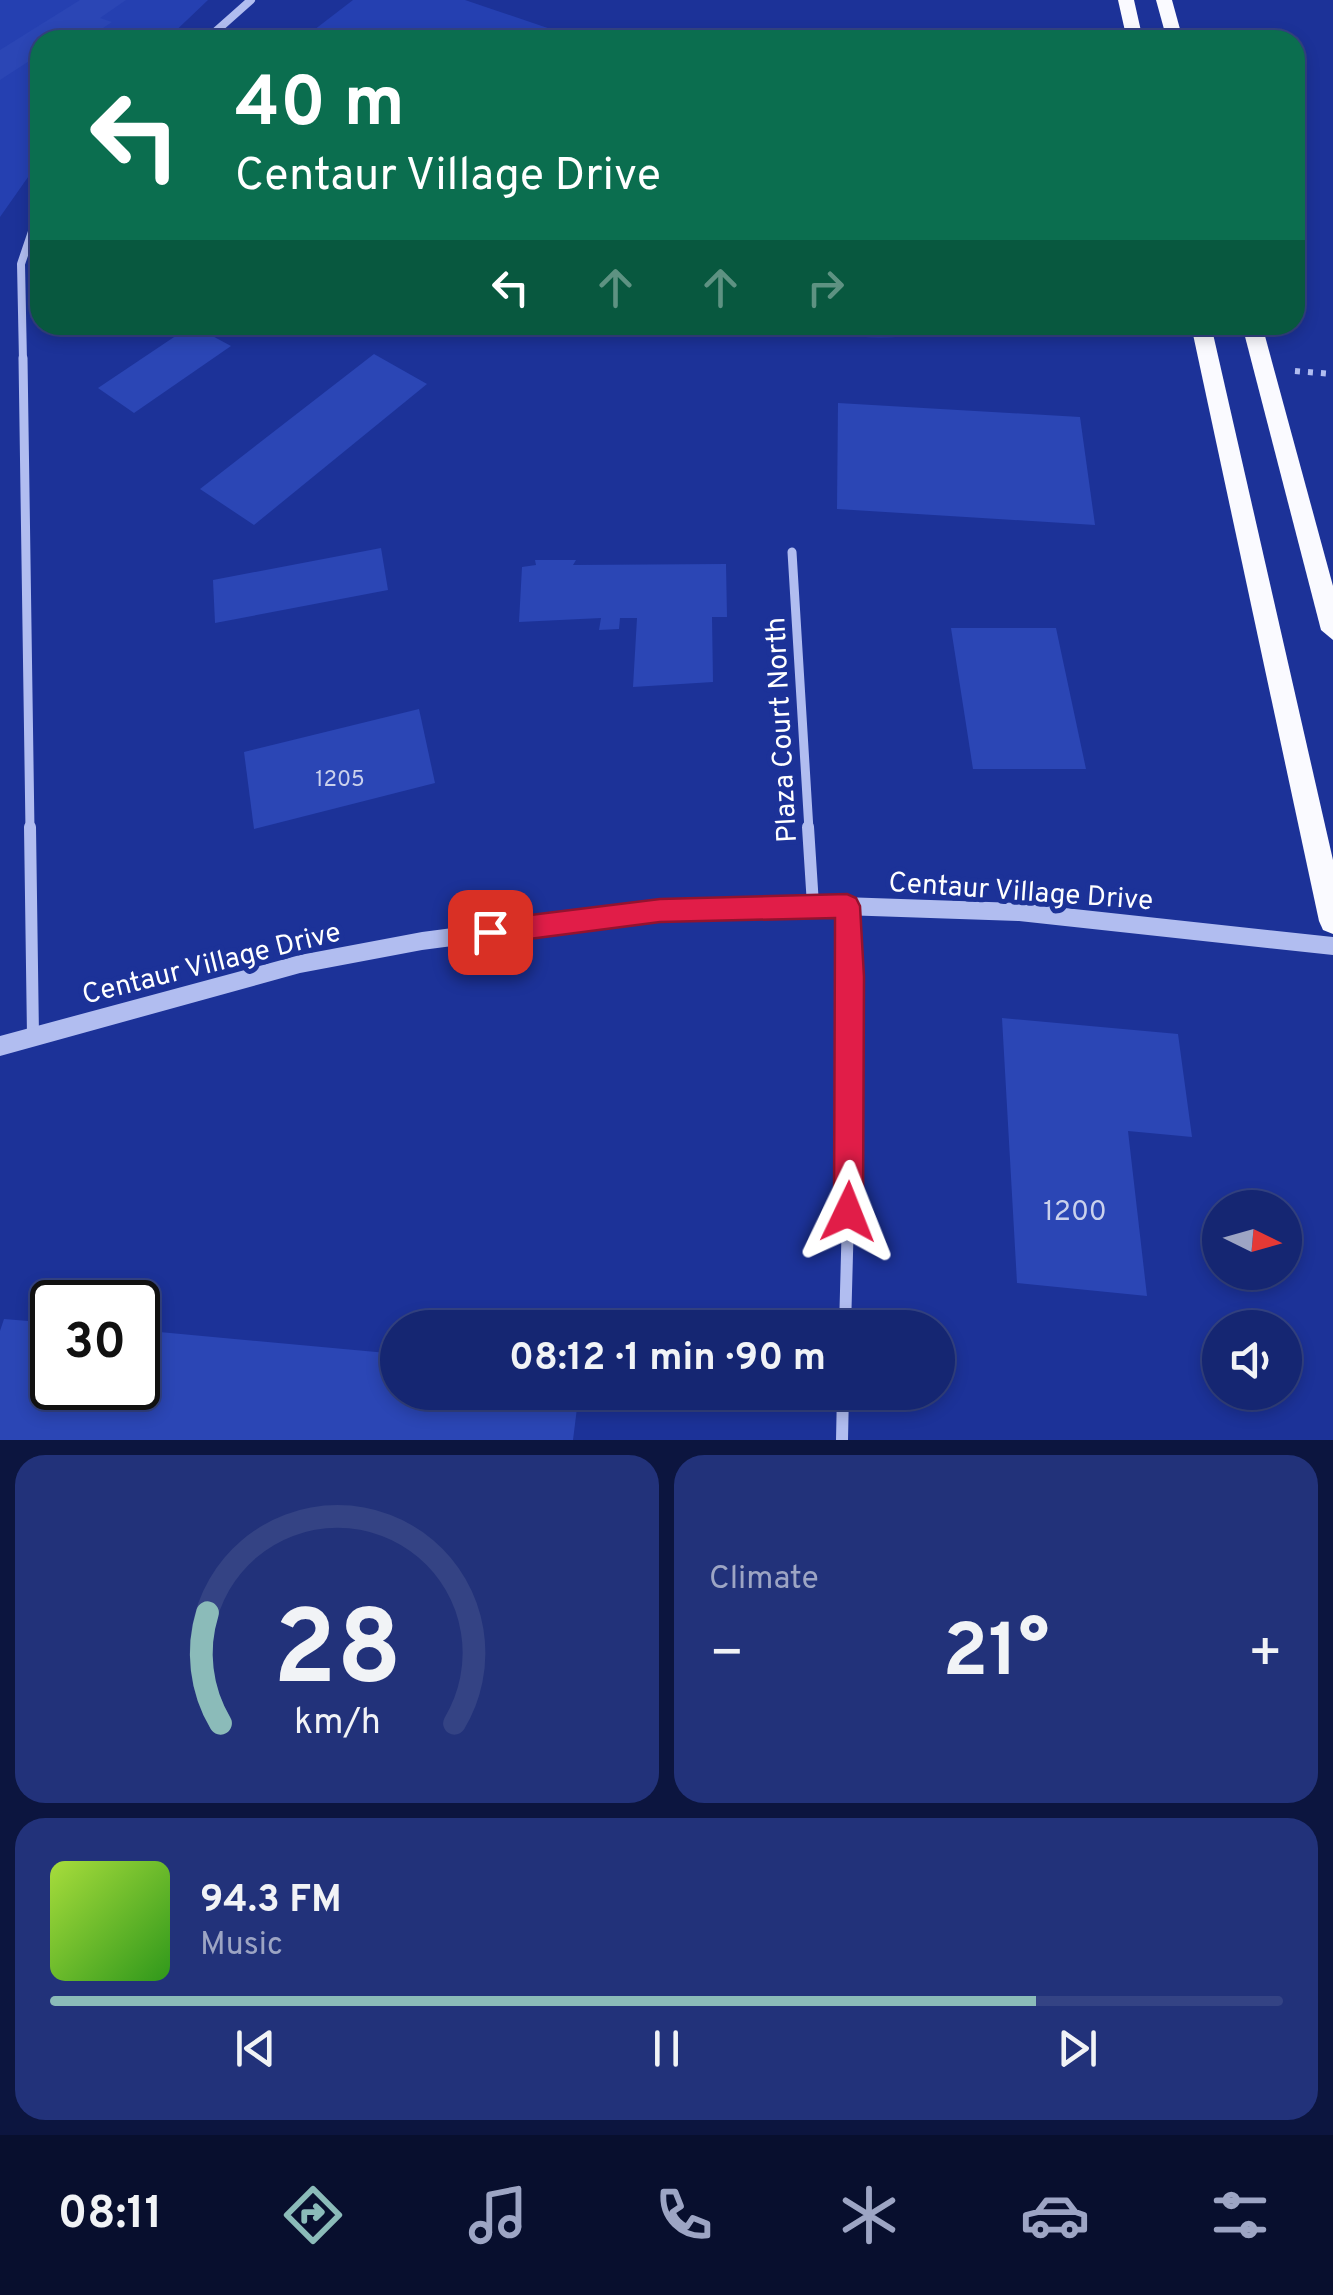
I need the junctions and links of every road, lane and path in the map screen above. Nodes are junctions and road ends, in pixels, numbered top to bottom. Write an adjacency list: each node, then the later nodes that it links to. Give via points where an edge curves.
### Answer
1 (251, 0): 4 (street)
2 (1126, 0): 5 (main road)
3 (1164, 0): 6 (main road)
4 (217, 30)
5 (1133, 30)
6 (1172, 30)
7 (30, 224): 16 (street, via 17,268)
8 (1204, 335): 14 (main road)
9 (1255, 335): 11 (main road)
10 (792, 552): 12 (street, Plaza Court North)
11 (1333, 630)
12 (814, 905): 13 (street, Centaur Village Drive); 16 (street, Centaur Village Drive, via 660,910 422,941 300,964)
13 (847, 906): 15 (street, Centaur Village Drive, via 1019,912); 18 (street)
14 (1333, 921)
15 (1333, 946)
16 (34, 1037): 17 (street, Centaur Village Drive)
17 (0, 1046)
18 (845, 1310)
19 (843, 1410): 20 (street)
20 (842, 1440)

